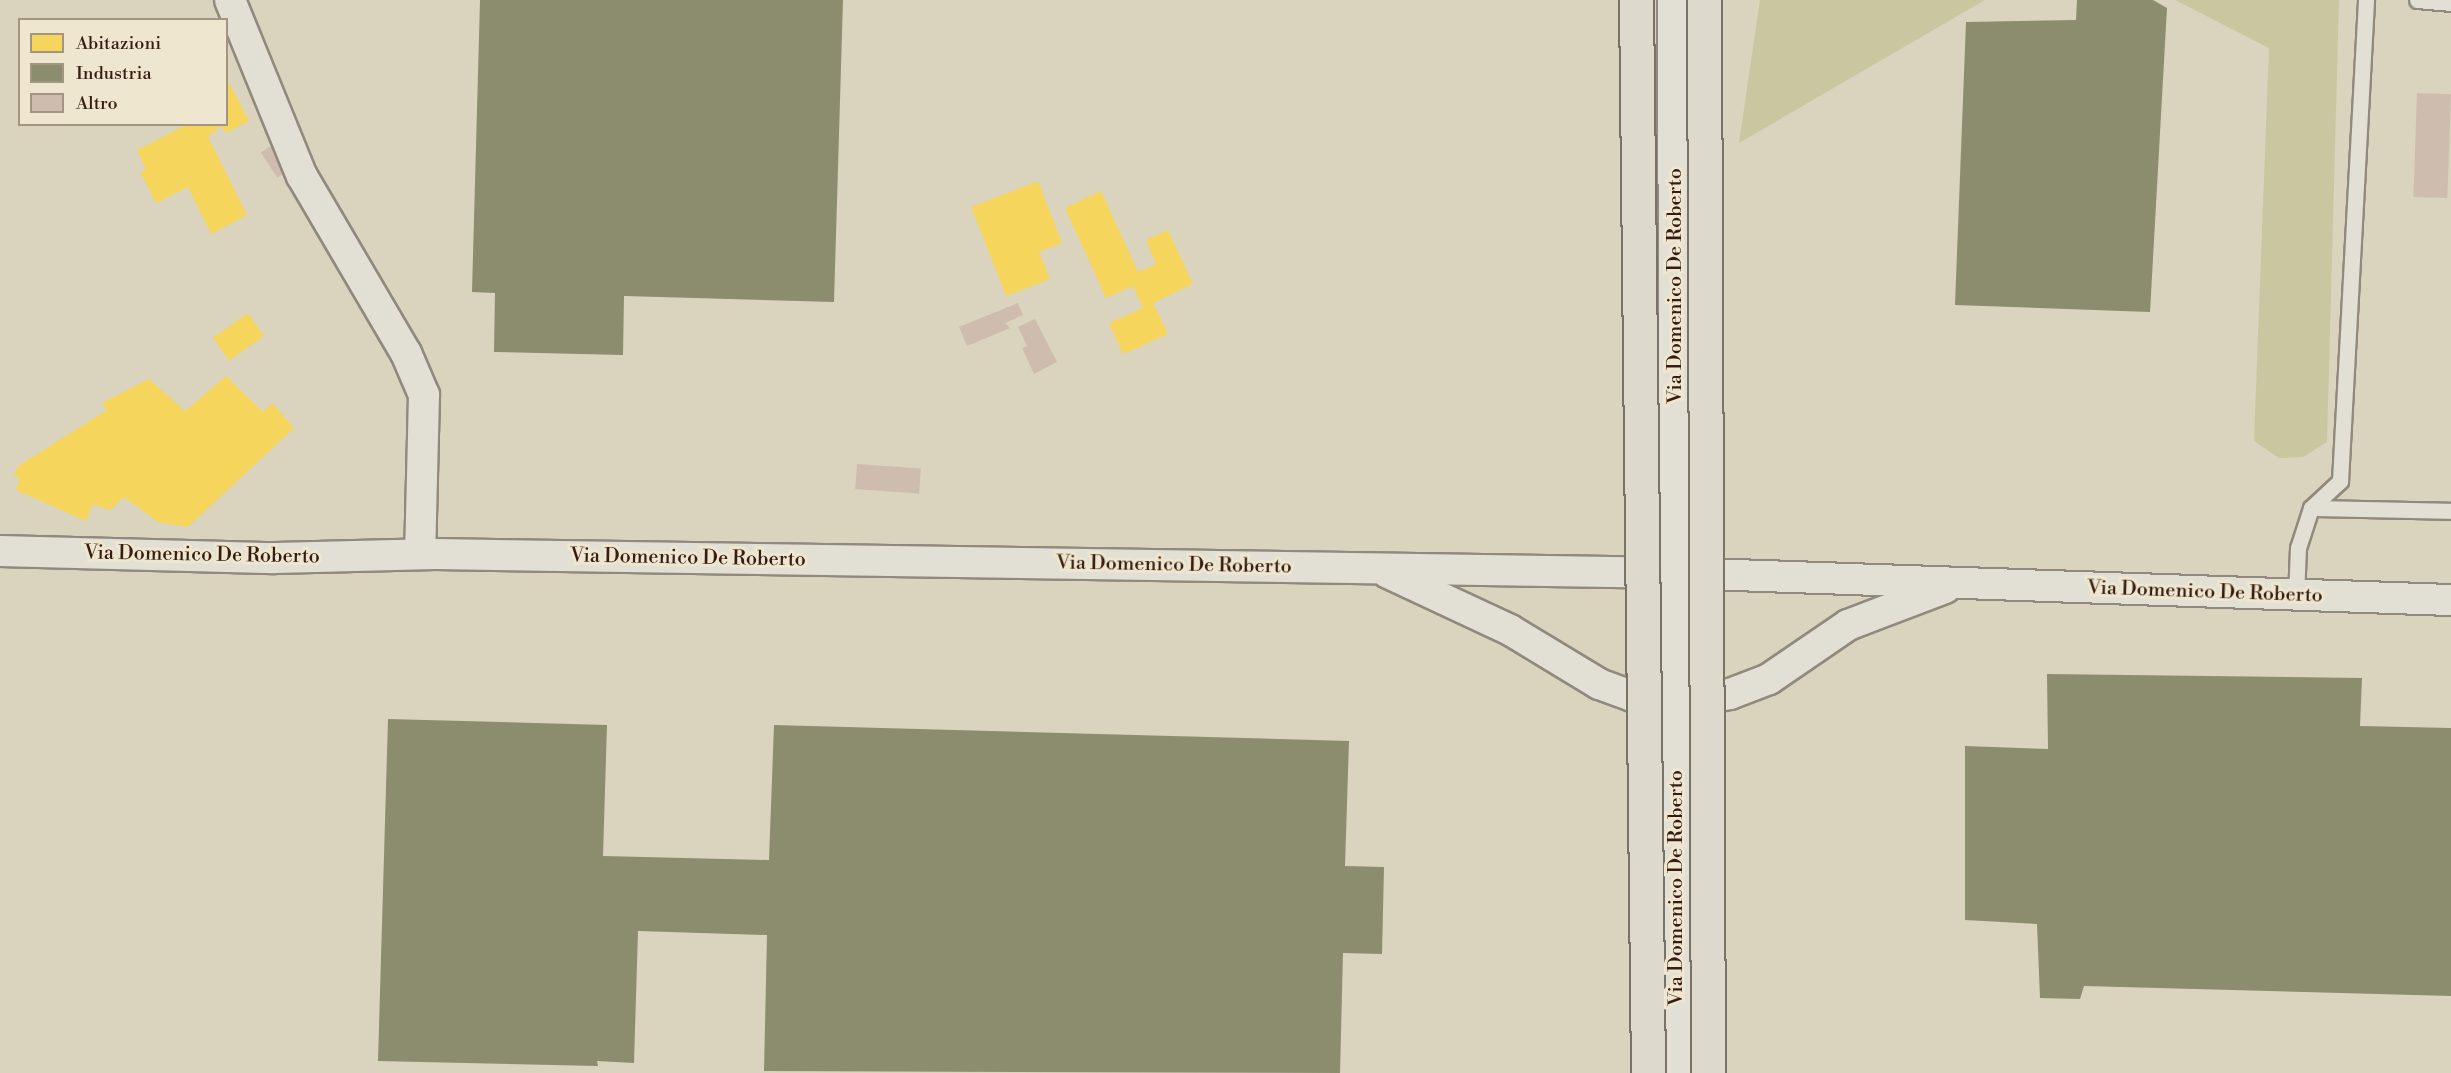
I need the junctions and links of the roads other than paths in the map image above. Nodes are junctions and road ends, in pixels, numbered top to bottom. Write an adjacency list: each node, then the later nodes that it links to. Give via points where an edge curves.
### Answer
1 (230, 0): 11 (street, via 302,176 406,353 424,395)
2 (1636, 0): 18 (highway, bridge)
3 (1673, 0): 13 (street, Via Domenico De Roberto)
4 (1704, 0): 20 (highway, bridge)
5 (2366, 0): 8 (lane, via 2340,481)
6 (2417, 0): 7 (lane)
7 (2451, 3)
8 (2311, 508): 9 (lane); 15 (lane, via 2298,548)
9 (2451, 511)
10 (0, 551): 11 (street, Via Domenico De Roberto, via 275,558)
11 (420, 554): 12 (street, Via Domenico De Roberto)
12 (1377, 568): 13 (street, Via Domenico De Roberto); 17 (street, Via Domenico De Roberto, via 1510,630 1599,684 1632,696)
13 (1677, 573): 14 (street, Via Domenico De Roberto); 17 (street, Via Domenico De Roberto)
14 (1959, 583): 15 (street, Via Domenico De Roberto); 17 (street, Via Domenico De Roberto, via 1848,625 1770,679 1730,694)
15 (2296, 596): 16 (street, Via Domenico De Roberto)
16 (2451, 600)
17 (1676, 704): 19 (street, Via Domenico De Roberto)
18 (1648, 1073)
19 (1676, 1073)
20 (1708, 1073)

